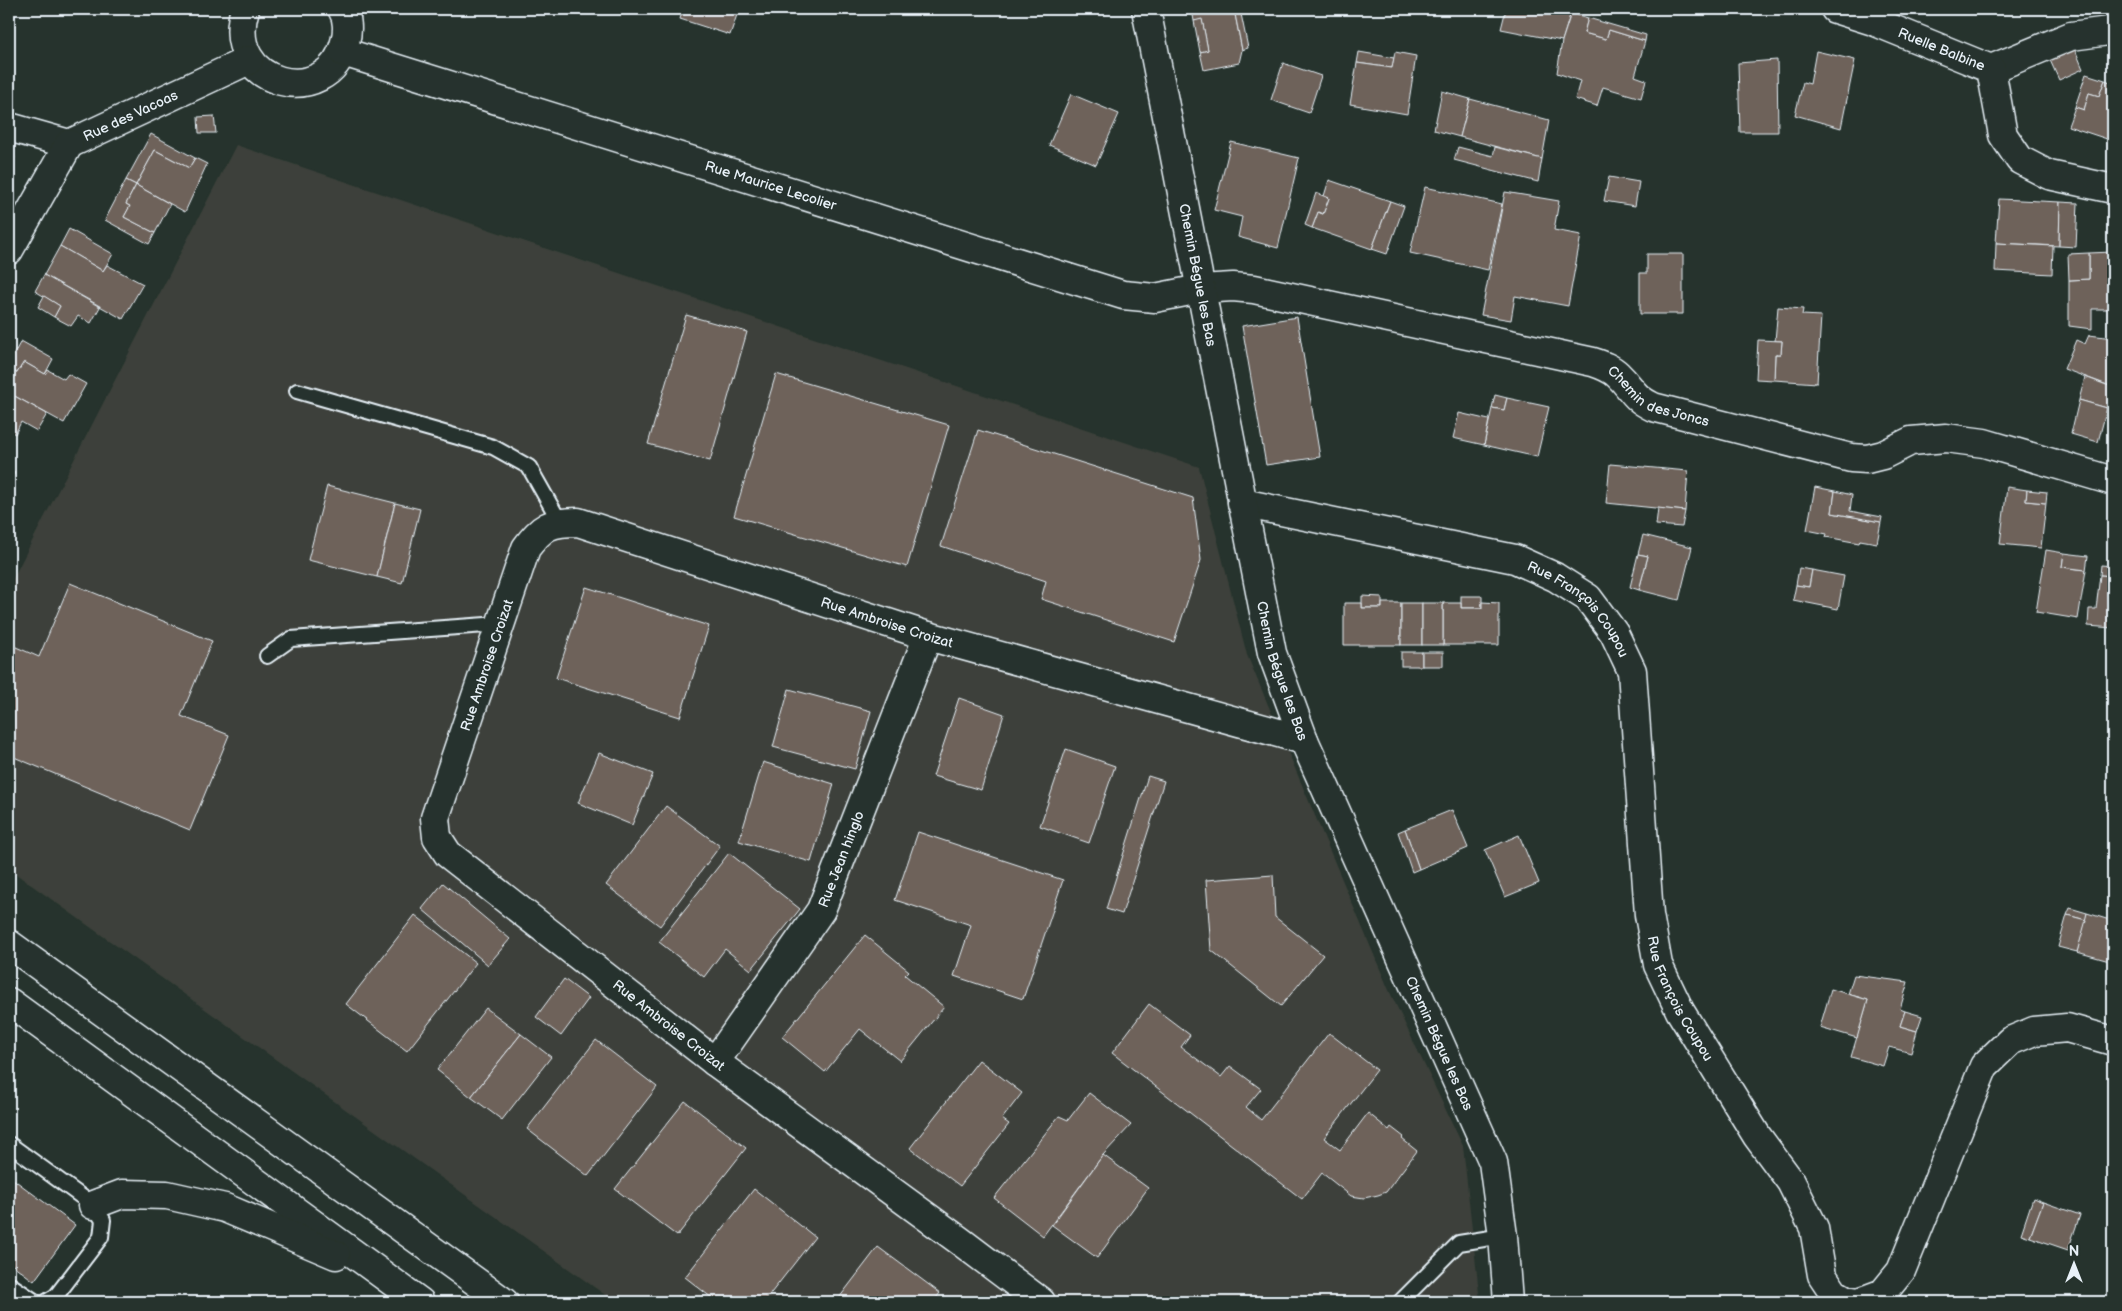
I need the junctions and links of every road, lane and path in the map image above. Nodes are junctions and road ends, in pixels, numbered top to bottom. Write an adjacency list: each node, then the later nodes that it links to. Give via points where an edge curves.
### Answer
1 (246, 9): 7 (main road, via 241,24 242,43)
2 (342, 9): 6 (main road, via 348,33)
3 (1146, 9): 13 (main road, Chemin Bégue les Bas)
4 (1835, 9): 8 (main road, Ruelle Balbine)
5 (2113, 32): 8 (main road, Ruelle Balbine, via 2071,36)
6 (343, 52): 7 (main road, via 330,70 309,82 287,84 266,76); 13 (main road, Rue Maurice Lecolier, via 1124,295 1155,298)
7 (249, 60): 10 (main road, Rue des Vacoas)
8 (1991, 69): 11 (main road, Ruelle Balbine, via 2003,135 2020,160 2049,175)
9 (9, 127): 10 (main road, Rue des Vacoas)
10 (69, 144): 12 (main road)
11 (2113, 189)
12 (9, 250)
13 (1200, 289): 15 (main road, Chemin des Joncs, via 1233,286 1254,289 1593,362 1618,375 1640,401 1653,407 1851,458 1883,455 1911,441 1946,438 1984,443); 16 (main road, Chemin Bégue les Bas)
14 (297, 391): 17 (lane, via 493,447 529,467)
15 (2113, 481)
16 (1242, 503): 21 (main road, Chemin Bégue les Bas, via 1272,653); 24 (main road, Rue François Coupou, via 1514,559 1556,577 1588,598 1614,633 1632,671 1650,916 1658,965 1680,1011 1757,1136 1791,1182 1814,1228 1822,1275 1834,1293 1846,1300 1859,1302 1883,1293 1901,1271 1984,1066 2010,1041 2034,1031 2067,1028)
17 (560, 522): 18 (main road, Rue Ambroise Croizat, via 539,531 526,548); 19 (main road, Rue Ambroise Croizat, via 578,522)
18 (500, 624): 20 (lane, via 291,639); 25 (main road, Rue Ambroise Croizat, via 435,818 437,837 448,854)
19 (928, 636): 21 (main road, Rue Ambroise Croizat); 25 (main road, Rue Jean hinglo, via 821,910)
20 (267, 656)
21 (1304, 740): 28 (main road, Chemin Bégue les Bas, via 1493,1162)
22 (9, 944): 34 (main road)
23 (9, 1002): 29 (main road)
24 (2113, 1041)
25 (715, 1062): 35 (main road, Rue Ambroise Croizat)
26 (9, 1144): 27 (lane)
27 (93, 1205): 29 (main road, via 122,1194 167,1196 226,1208); 32 (lane, via 103,1220 101,1237 56,1296)
28 (1503, 1236): 36 (lane, via 1459,1243); 37 (main road, Chemin Bégue les Bas)
29 (379, 1273): 33 (main road)
30 (9, 1284): 31 (lane)
31 (36, 1302)
32 (46, 1302)
33 (420, 1302)
34 (504, 1302)
35 (1041, 1302)
36 (1400, 1302)
37 (1508, 1302)

